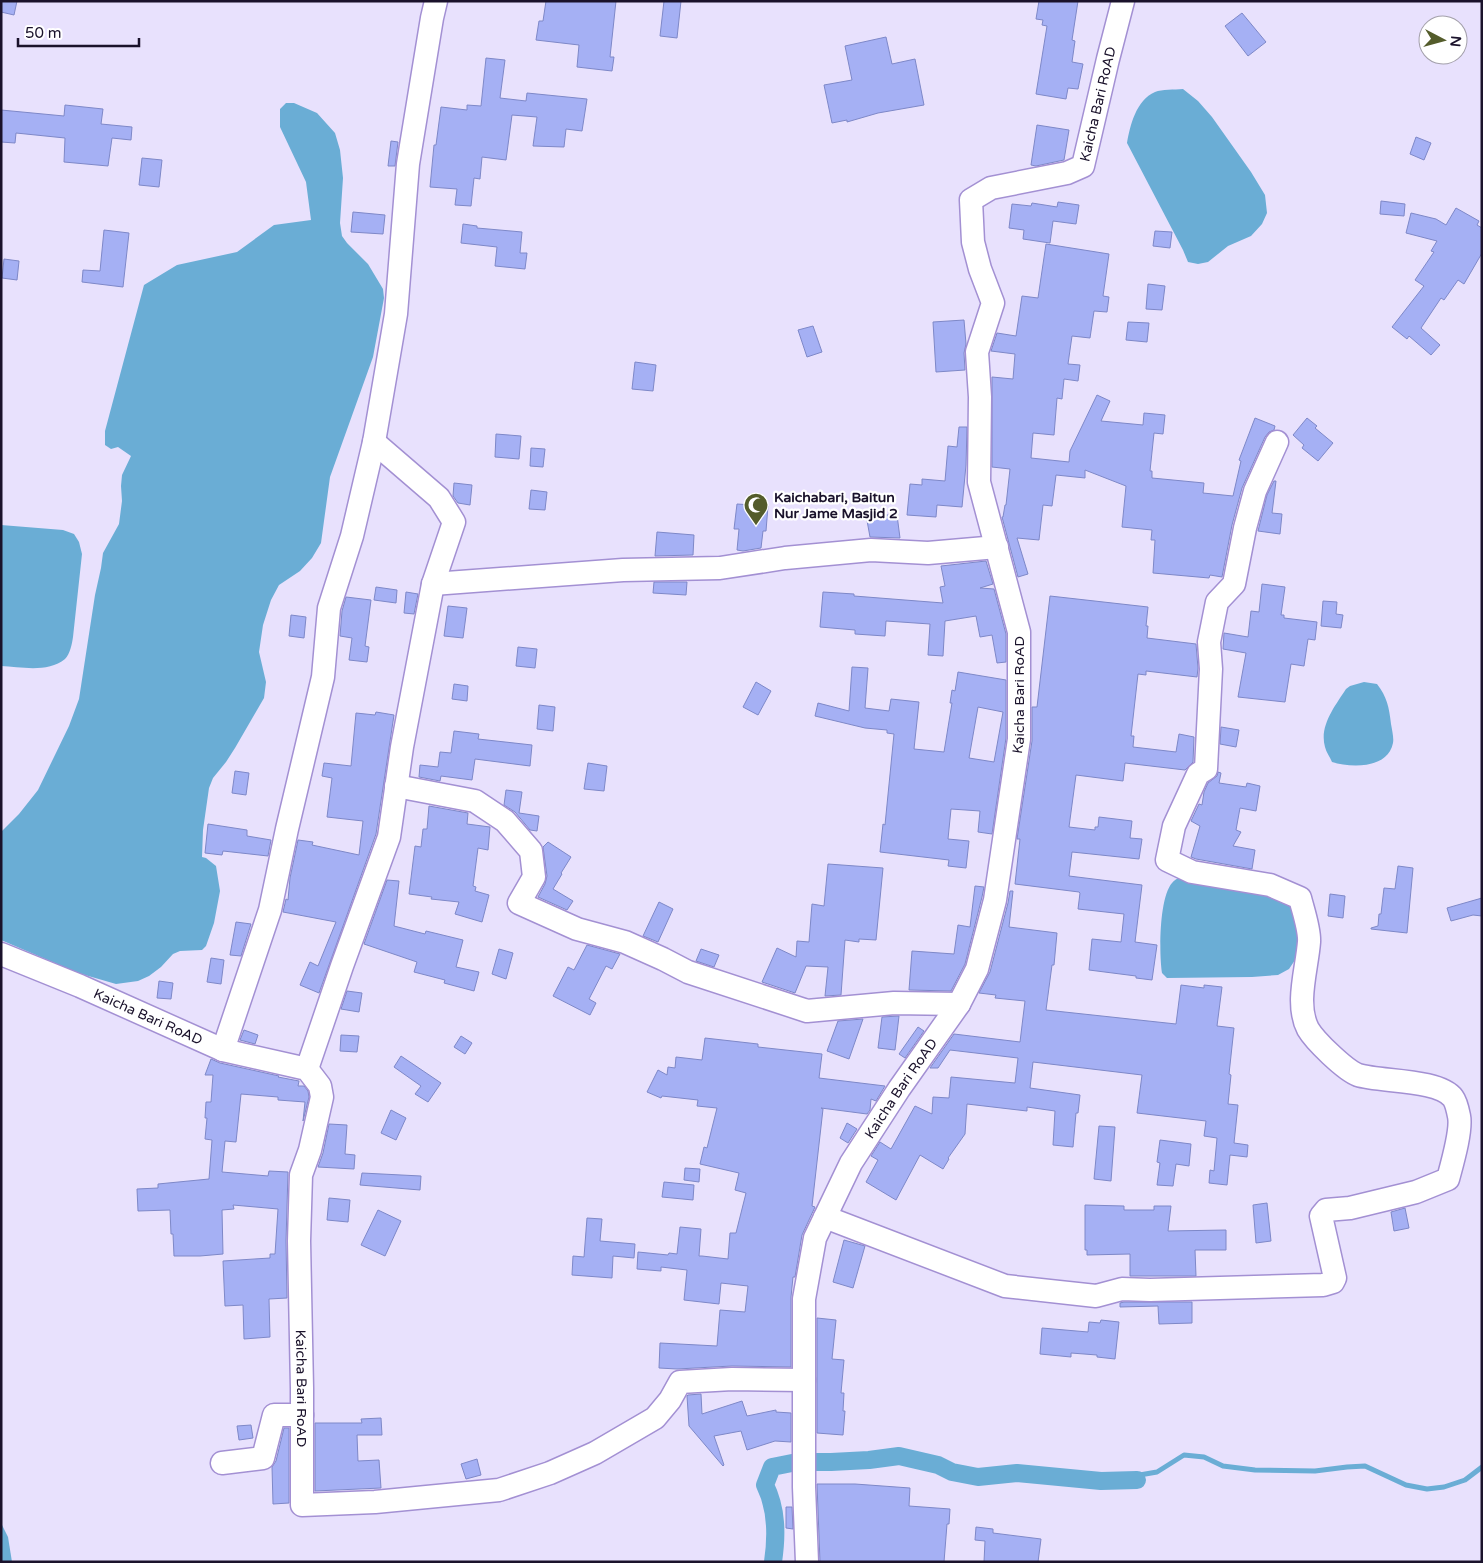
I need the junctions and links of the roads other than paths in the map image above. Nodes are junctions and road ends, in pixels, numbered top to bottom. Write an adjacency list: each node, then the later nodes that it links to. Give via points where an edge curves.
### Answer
1 (436, 1): 3 (street, via 408,164 396,314)
2 (1123, 1): 5 (street, Kaicha Bari RoAD, via 1083,166 991,188 971,200 973,242 993,303 977,352 979,482)
3 (374, 442): 6 (street, via 439,498 454,522); 10 (street, via 352,536 329,608 323,677 270,910)
4 (1277, 442): 12 (street, via 1255,491 1234,584 1217,602 1209,642 1211,669 1206,769 1198,774 1174,826 1167,860 1192,872 1270,885 1300,898 1310,940 1303,980 1303,1016 1309,1030 1336,1060 1358,1074 1444,1090 1453,1098 1460,1118 1448,1179 1416,1192 1350,1208 1326,1210 1321,1216 1335,1278 1323,1286 1122,1289 1096,1296 1005,1286)
5 (997, 547): 6 (street, via 928,553 871,550 720,568 623,570); 9 (street, Kaicha Bari RoAD, via 1019,632 1019,739 995,900 978,969)
6 (433, 584): 7 (street)
7 (396, 786): 9 (street, via 475,801 506,821 531,851 534,877 519,903 577,929 625,942 688,972 807,1011 894,1002); 11 (street, via 389,836)
8 (1, 954): 10 (street, Kaicha Bari RoAD)
9 (960, 1004): 12 (street, Kaicha Bari RoAD, via 851,1163)
10 (223, 1050): 11 (street, Kaicha Bari RoAD)
11 (307, 1069): 14 (street, Kaicha Bari RoAD, via 320,1086 322,1096 301,1175)
12 (825, 1217): 13 (street, Kaicha Bari RoAD, via 815,1238 804,1299)
13 (804, 1380): 14 (street, Kaicha Bari RoAD, via 680,1382 655,1418 595,1453 550,1473 499,1490 375,1502 302,1504); 16 (street, Kaicha Bari RoAD)
14 (302, 1414): 15 (street, via 274,1415 263,1458)
15 (222, 1463)
16 (807, 1562)

